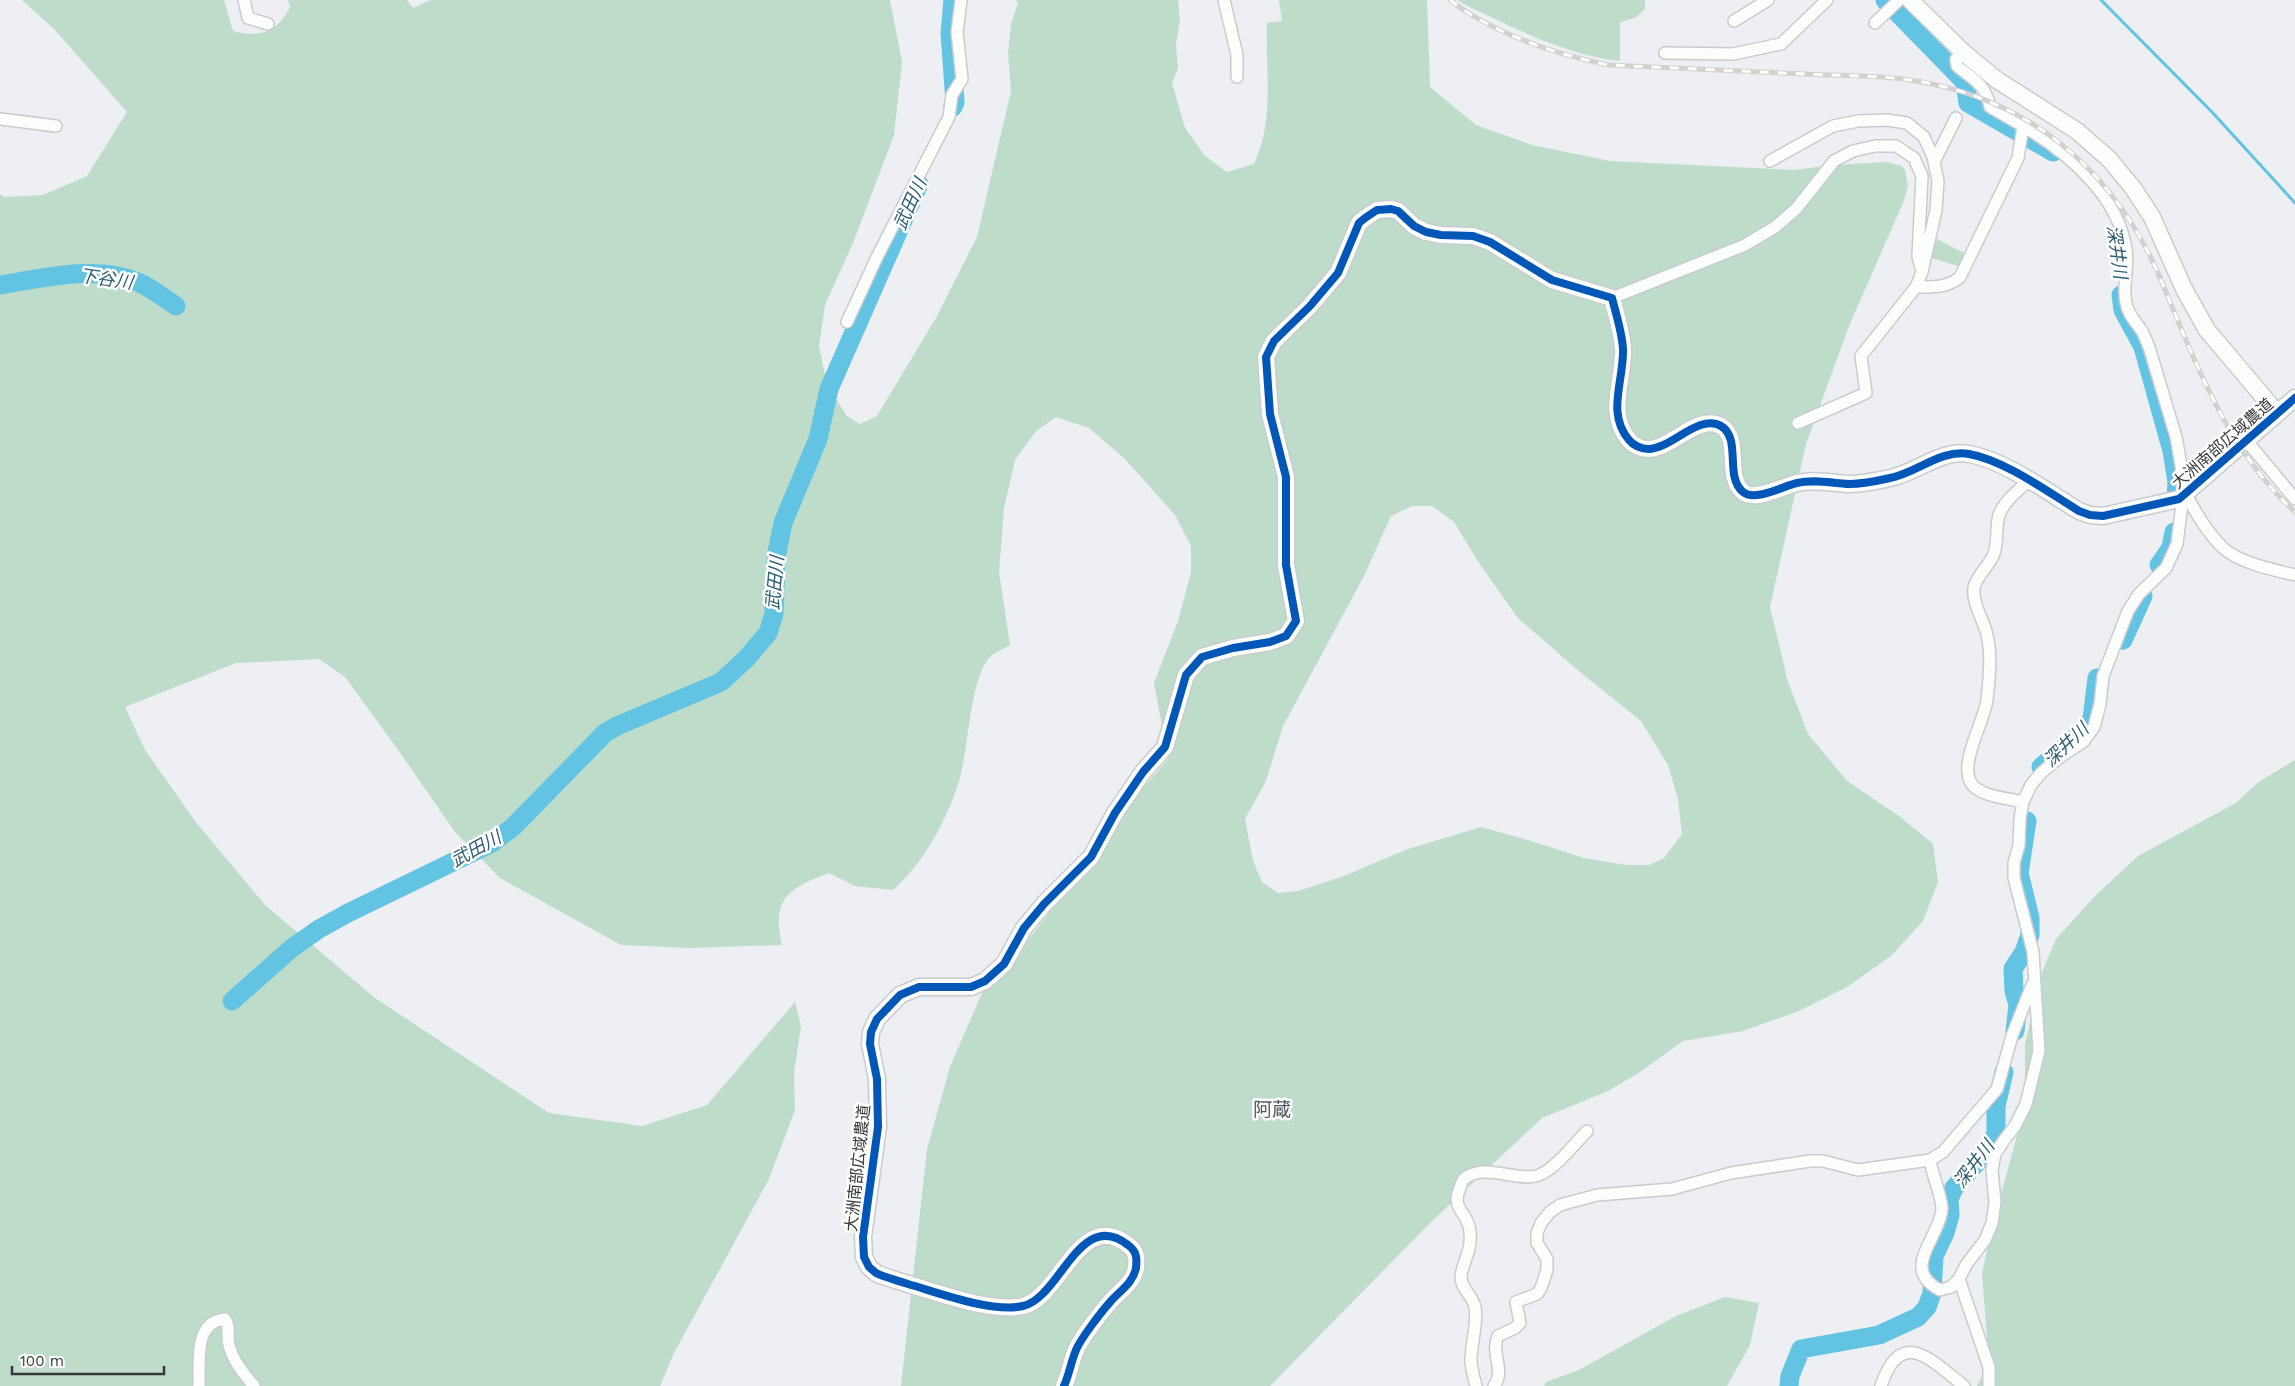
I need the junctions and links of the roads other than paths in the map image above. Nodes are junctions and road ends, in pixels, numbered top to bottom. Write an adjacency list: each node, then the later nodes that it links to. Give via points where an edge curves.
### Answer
1 (244, 0): 10 (street, via 248,18)
2 (962, 0): 23 (street, via 957,32 962,79 952,95 949,116)
3 (1224, 0): 13 (street, via 1237,55)
4 (1768, 0): 8 (street)
5 (1827, 0): 11 (street, via 1781,44 1734,54)
6 (1899, 0): 9 (street)
7 (1910, 0): 12 (street)
8 (1734, 21)
9 (1875, 23)
10 (268, 24)
11 (1665, 52)
12 (1964, 52): 17 (street, via 1956,59 1958,66 1984,88 1990,107); 25 (street, via 1997,80 2077,131 2115,166 2152,217 2184,289 2207,330)
13 (1236, 77)
14 (1956, 118): 19 (street)
15 (0, 119): 16 (street)
16 (56, 126)
17 (2022, 131): 21 (street, via 2018,158 1960,277 1953,284); 29 (street, via 2047,141 2072,162 2094,184 2117,218 2126,250 2126,304 2149,347 2176,436 2182,465)
18 (1770, 161): 19 (street, via 1833,126 1858,120 1887,120 1907,123 1924,137)
19 (1934, 162): 20 (street, via 1938,181 1936,210)
20 (1922, 272): 21 (street); 22 (street, via 1918,256 1922,176 1914,158 1896,146 1875,146 1853,151 1834,161 1796,209 1775,227 1744,245)
21 (1916, 287): 26 (street, via 1861,356 1866,393)
22 (1612, 298): 28 (street, 大洲南部広域農道, via 1623,350 1616,416 1622,432 1633,445 1647,449 1663,446 1706,423 1716,424 1726,430 1731,443 1735,479 1742,492 1752,495 1809,481 1850,484 1893,478 1947,455 1967,454 1990,460); 39 (street, 大洲南部広域農道, via 1552,280 1490,242 1473,236 1426,232 1398,211 1384,208 1364,218 1338,273 1310,306 1274,340 1266,357 1270,414 1286,477 1286,565 1296,621 1286,636 1202,657 1186,675 1165,747 1115,813 1091,857 1024,928 1004,964 985,981 970,987 919,987 900,995 877,1020 870,1044 877,1079 878,1127 864,1237 864,1257 869,1267 883,1277 954,1298 1008,1308 1026,1306 1042,1293 1092,1239 1107,1235 1120,1238 1132,1247 1138,1258 1130,1283 1110,1302 1076,1348)
23 (847, 322)
24 (2295, 398): 25 (street, 大洲南部広域農道)
25 (2277, 413): 27 (street, 大洲南部広域農道)
26 (1798, 423)
27 (2246, 440): 29 (street, 大洲南部広域農道); 30 (street)
28 (2028, 481): 29 (street, 大洲南部広域農道, via 2090,515 2103,516); 32 (street, via 2004,504 1999,515 1993,556 1976,582 1975,600 1988,638 1989,660 1984,716 1972,746 1967,771 1978,791)
29 (2180, 497): 31 (street, via 2224,548 2235,556); 32 (street, via 2177,544 2166,568 2139,594 2128,610 2103,676 2094,727 2083,742 2041,773 2031,785)
30 (2295, 499)
31 (2295, 575)
32 (2024, 802): 33 (street, via 2014,878 2033,952)
33 (2034, 982): 35 (street, via 2012,1036 1997,1089 1943,1152); 36 (street, via 2039,1051 2026,1104 1995,1154 1992,1223 1985,1240)
34 (1587, 1130): 40 (street, via 1549,1170 1537,1176 1482,1172 1464,1179 1456,1198 1470,1230 1471,1249 1461,1277 1476,1308 1470,1362)
35 (1930, 1160): 36 (street, via 1942,1207 1939,1224 1922,1260 1922,1272 1928,1284 1940,1290 1951,1287); 41 (street, via 1858,1170 1823,1160 1810,1161 1731,1173 1672,1189 1597,1195 1560,1205 1550,1212 1537,1233 1537,1244 1547,1260 1541,1288 1537,1294 1516,1302 1520,1323 1498,1336 1494,1343 1500,1376)
36 (1959, 1279): 44 (street, via 1989,1368)
37 (200, 1386): 38 (street, via 200,1342 209,1325 217,1319 224,1319 228,1324 228,1344 235,1361)
38 (254, 1386)
39 (1064, 1386)
40 (1476, 1386)
41 (1494, 1386)
42 (1881, 1386): 43 (street, via 1891,1364 1908,1352 1922,1354)
43 (1964, 1386)
44 (1989, 1386)

